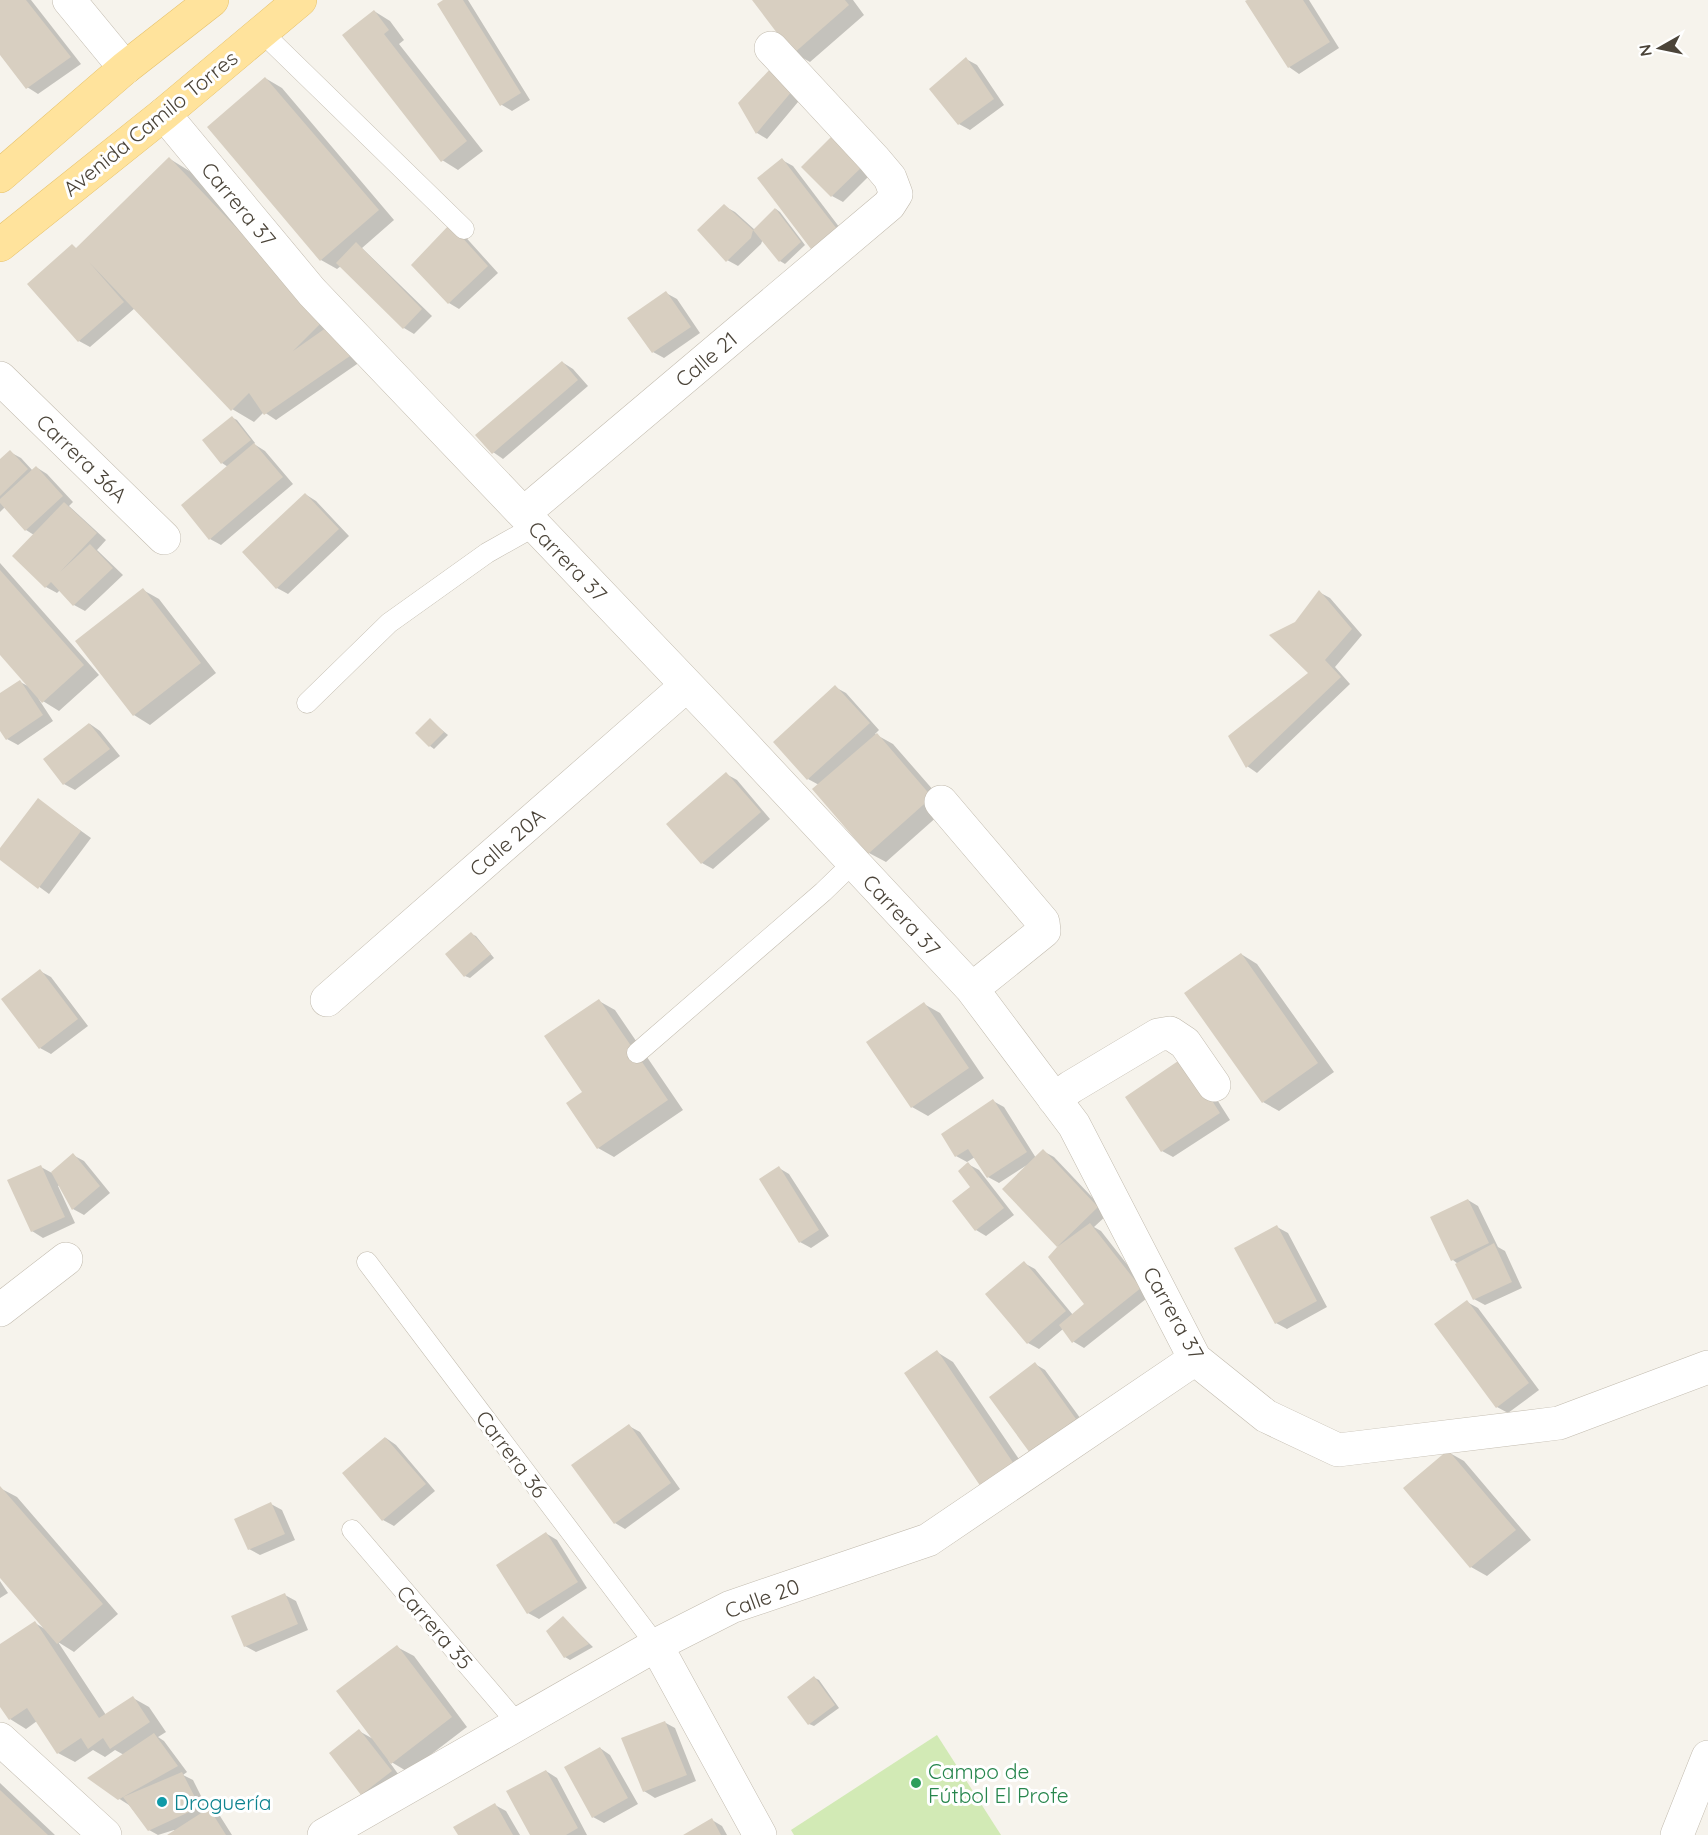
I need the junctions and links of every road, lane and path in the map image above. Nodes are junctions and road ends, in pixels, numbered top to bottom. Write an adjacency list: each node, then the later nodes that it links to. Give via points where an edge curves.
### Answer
1 (69, 0): 6 (street)
2 (212, 0): 6 (main road)
3 (300, 0): 4 (main road, Avenida Camilo Torres)
4 (264, 29): 7 (main road, Avenida Camilo Torres); 9 (lane, via 273,43)
5 (771, 48): 12 (street, Calle 21, via 890,178 896,194 889,205)
6 (125, 68): 8 (main road)
7 (164, 114): 10 (main road, Avenida Camilo Torres); 12 (street, Carrera 37, via 312,292)
8 (0, 176)
9 (464, 229)
10 (0, 245)
11 (0, 378): 13 (street, Carrera 36A)
12 (529, 520): 14 (street, Carrera 37); 15 (lane, via 389,622)
13 (164, 538)
14 (687, 685): 17 (street, Carrera 37); 19 (street, Calle 20A)
15 (307, 703)
16 (941, 802): 18 (street, via 1043,922 1044,931)
17 (853, 863): 18 (street, Carrera 37); 20 (lane)
18 (972, 989): 22 (street, Carrera 37)
19 (327, 1000)
20 (637, 1053)
21 (1214, 1085): 22 (street, via 1185,1043 1170,1033 1158,1035)
22 (1054, 1099): 26 (street, Carrera 37, via 1074,1125)
23 (66, 1258): 25 (street)
24 (367, 1262): 29 (lane, Carrera 36)
25 (0, 1310)
26 (1195, 1359): 27 (street, Carrera 37, via 1266,1416 1338,1450 1559,1423); 29 (street, Calle 20, via 928,1540 731,1607)
27 (1708, 1367)
28 (352, 1530): 30 (lane, Carrera 35)
29 (656, 1645): 30 (street, Calle 20); 35 (street)
30 (518, 1724): 34 (street, Calle 20)
31 (0, 1739): 33 (street)
32 (1708, 1757): 36 (street)
33 (105, 1835)
34 (324, 1835)
35 (760, 1835)
36 (1677, 1835)

